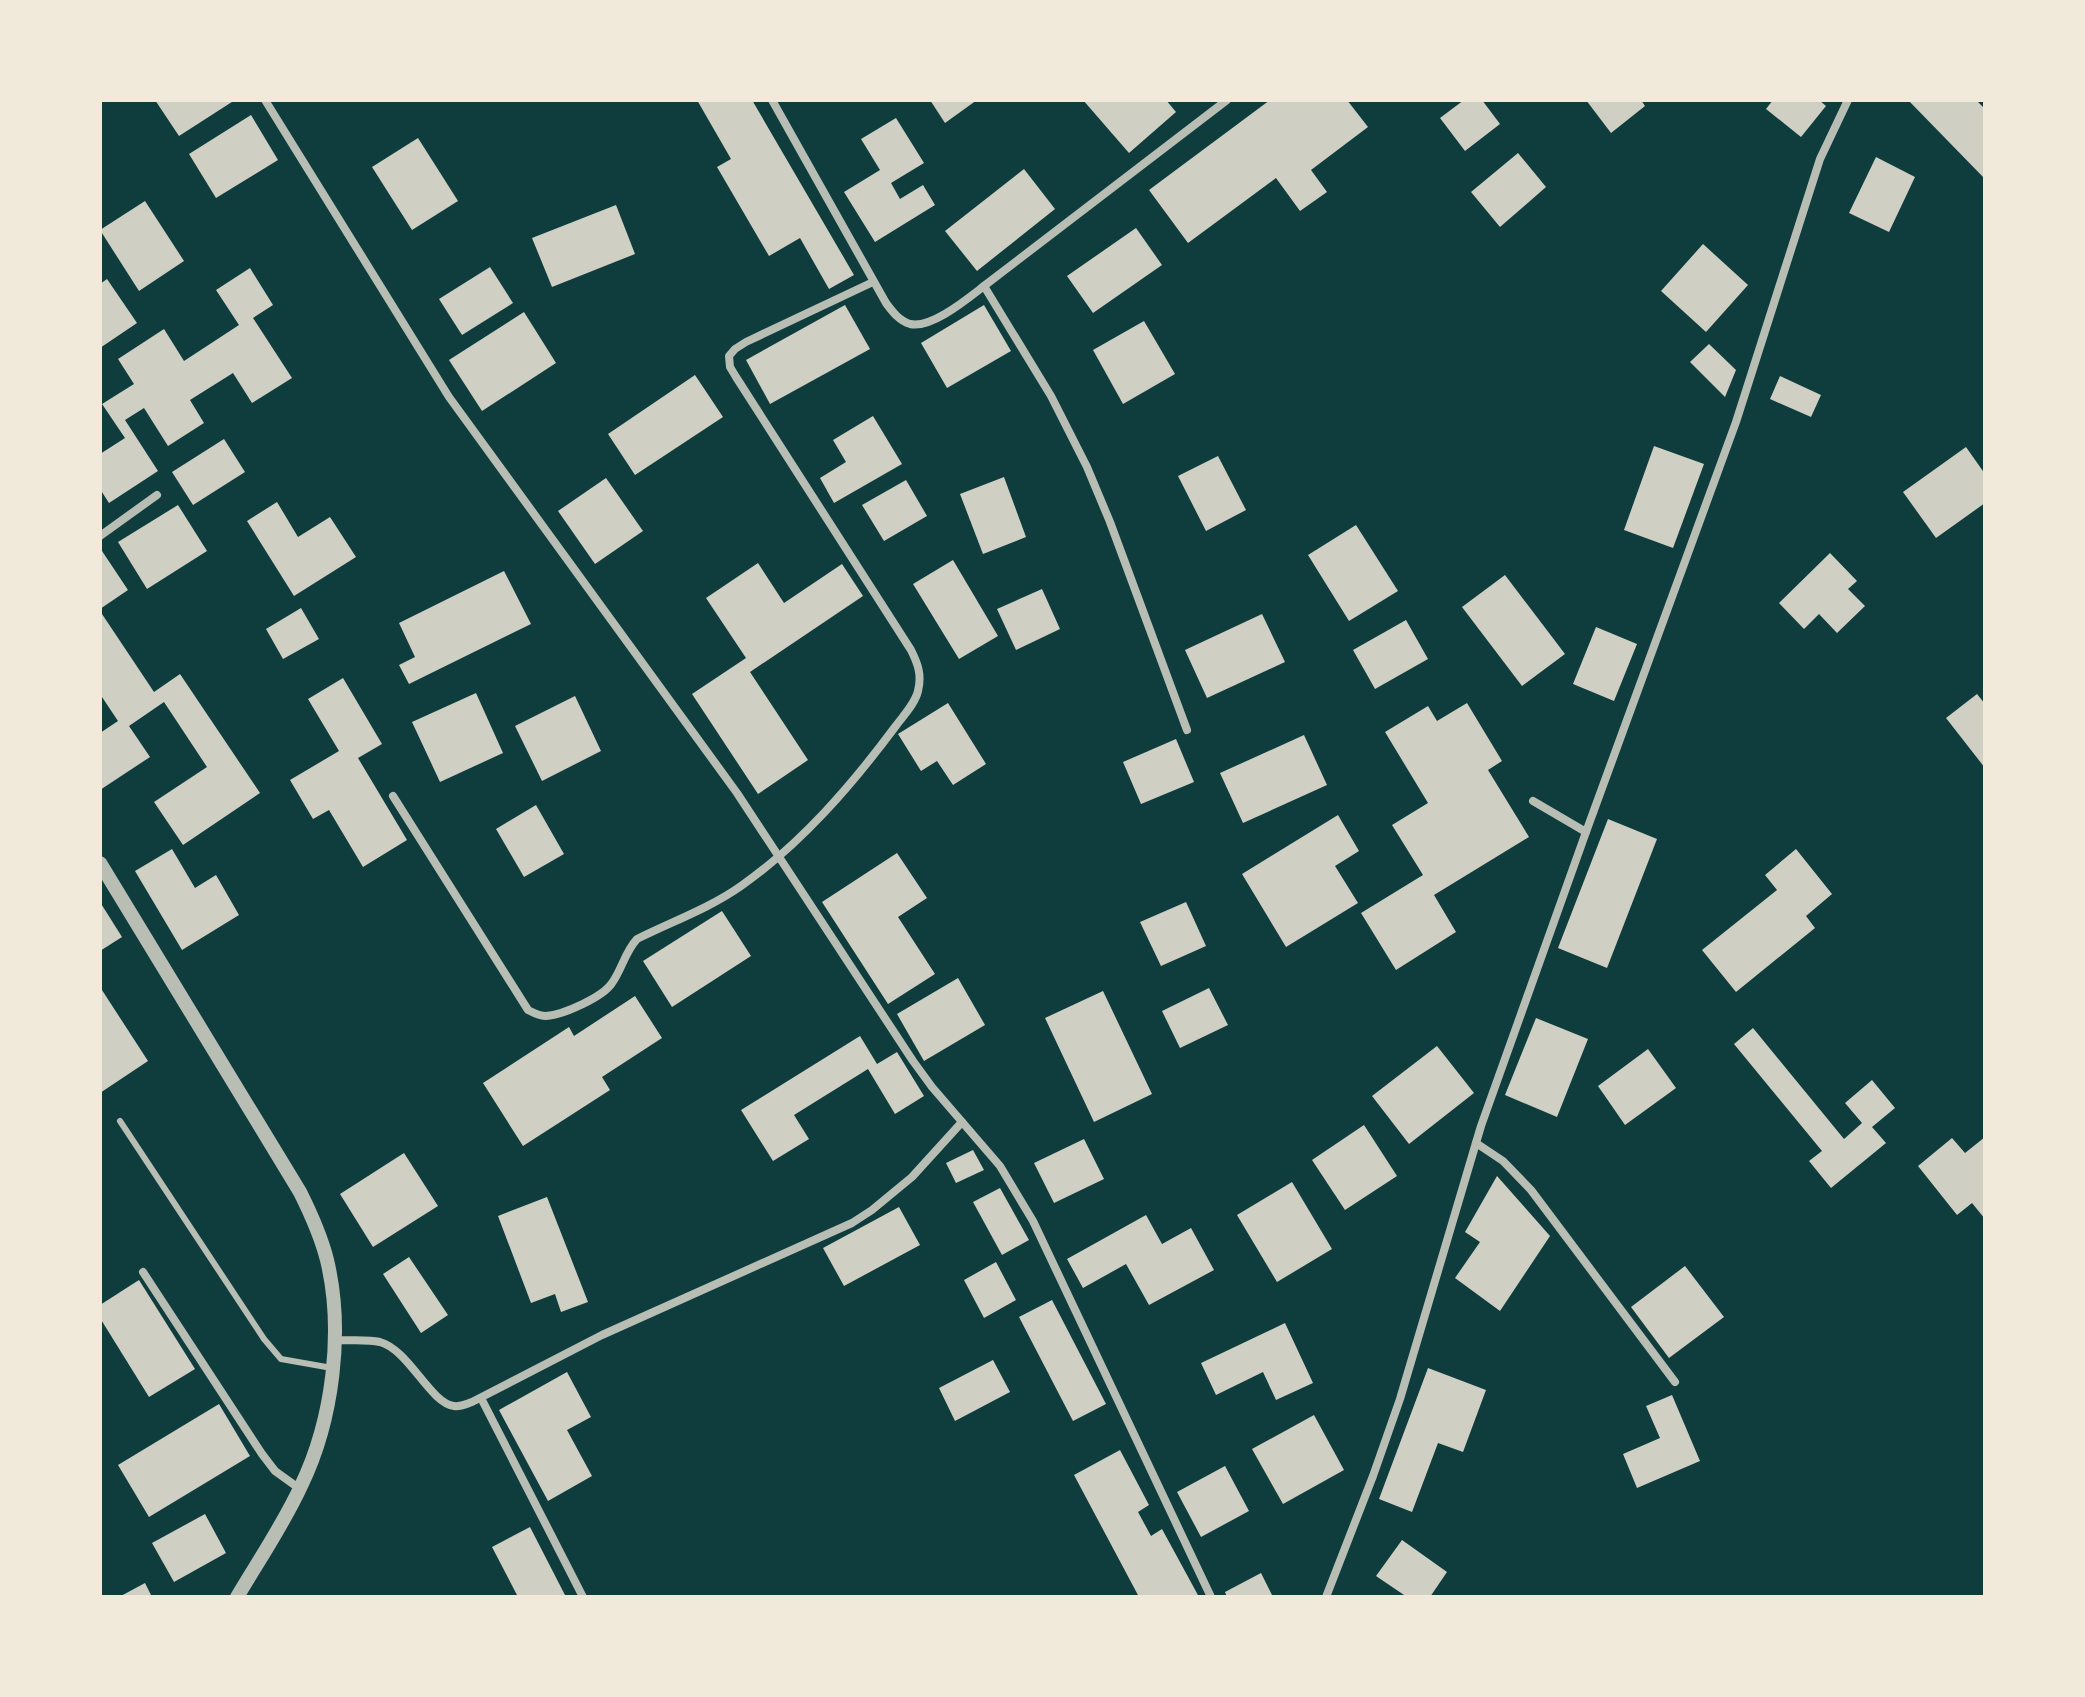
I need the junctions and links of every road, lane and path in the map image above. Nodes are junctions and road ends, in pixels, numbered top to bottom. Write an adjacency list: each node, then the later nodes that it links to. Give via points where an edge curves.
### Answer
1 (265, 100): 13 (street, via 449,397)
2 (772, 100): 5 (street)
3 (1227, 100): 6 (street)
4 (1848, 100): 12 (street, via 1820,159 1736,422)
5 (873, 282): 6 (street, via 896,316 909,324 924,324); 13 (street, via 746,342 729,356 736,377 911,650 920,676 916,697 868,763)
6 (984, 286): 9 (street, via 1087,467)
7 (157, 495): 8 (street)
8 (100, 536)
9 (1187, 730)
10 (393, 796): 13 (street, via 528,1010 541,1016 605,992 637,939 720,899)
11 (1533, 801): 12 (street)
12 (1586, 832): 17 (street)
13 (779, 858): 16 (street, via 913,1061)
14 (100, 863): 19 (street, via 300,1192 327,1259)
15 (120, 1121): 20 (lane, via 281,1359)
16 (962, 1122): 22 (street, via 912,1177 852,1223 602,1335); 26 (street, via 1000,1166 1033,1221)
17 (1476, 1143): 21 (street, via 1531,1190); 27 (street, via 1400,1399)
18 (143, 1272): 23 (street, via 262,1454)
19 (336, 1340): 20 (street); 22 (street, via 380,1342 392,1348 445,1403 458,1407)
20 (332, 1368): 23 (street, via 324,1418)
21 (1675, 1382)
22 (481, 1398): 25 (street)
23 (300, 1489): 24 (street)
24 (237, 1597)
25 (583, 1597)
26 (1211, 1597)
27 (1326, 1597)

